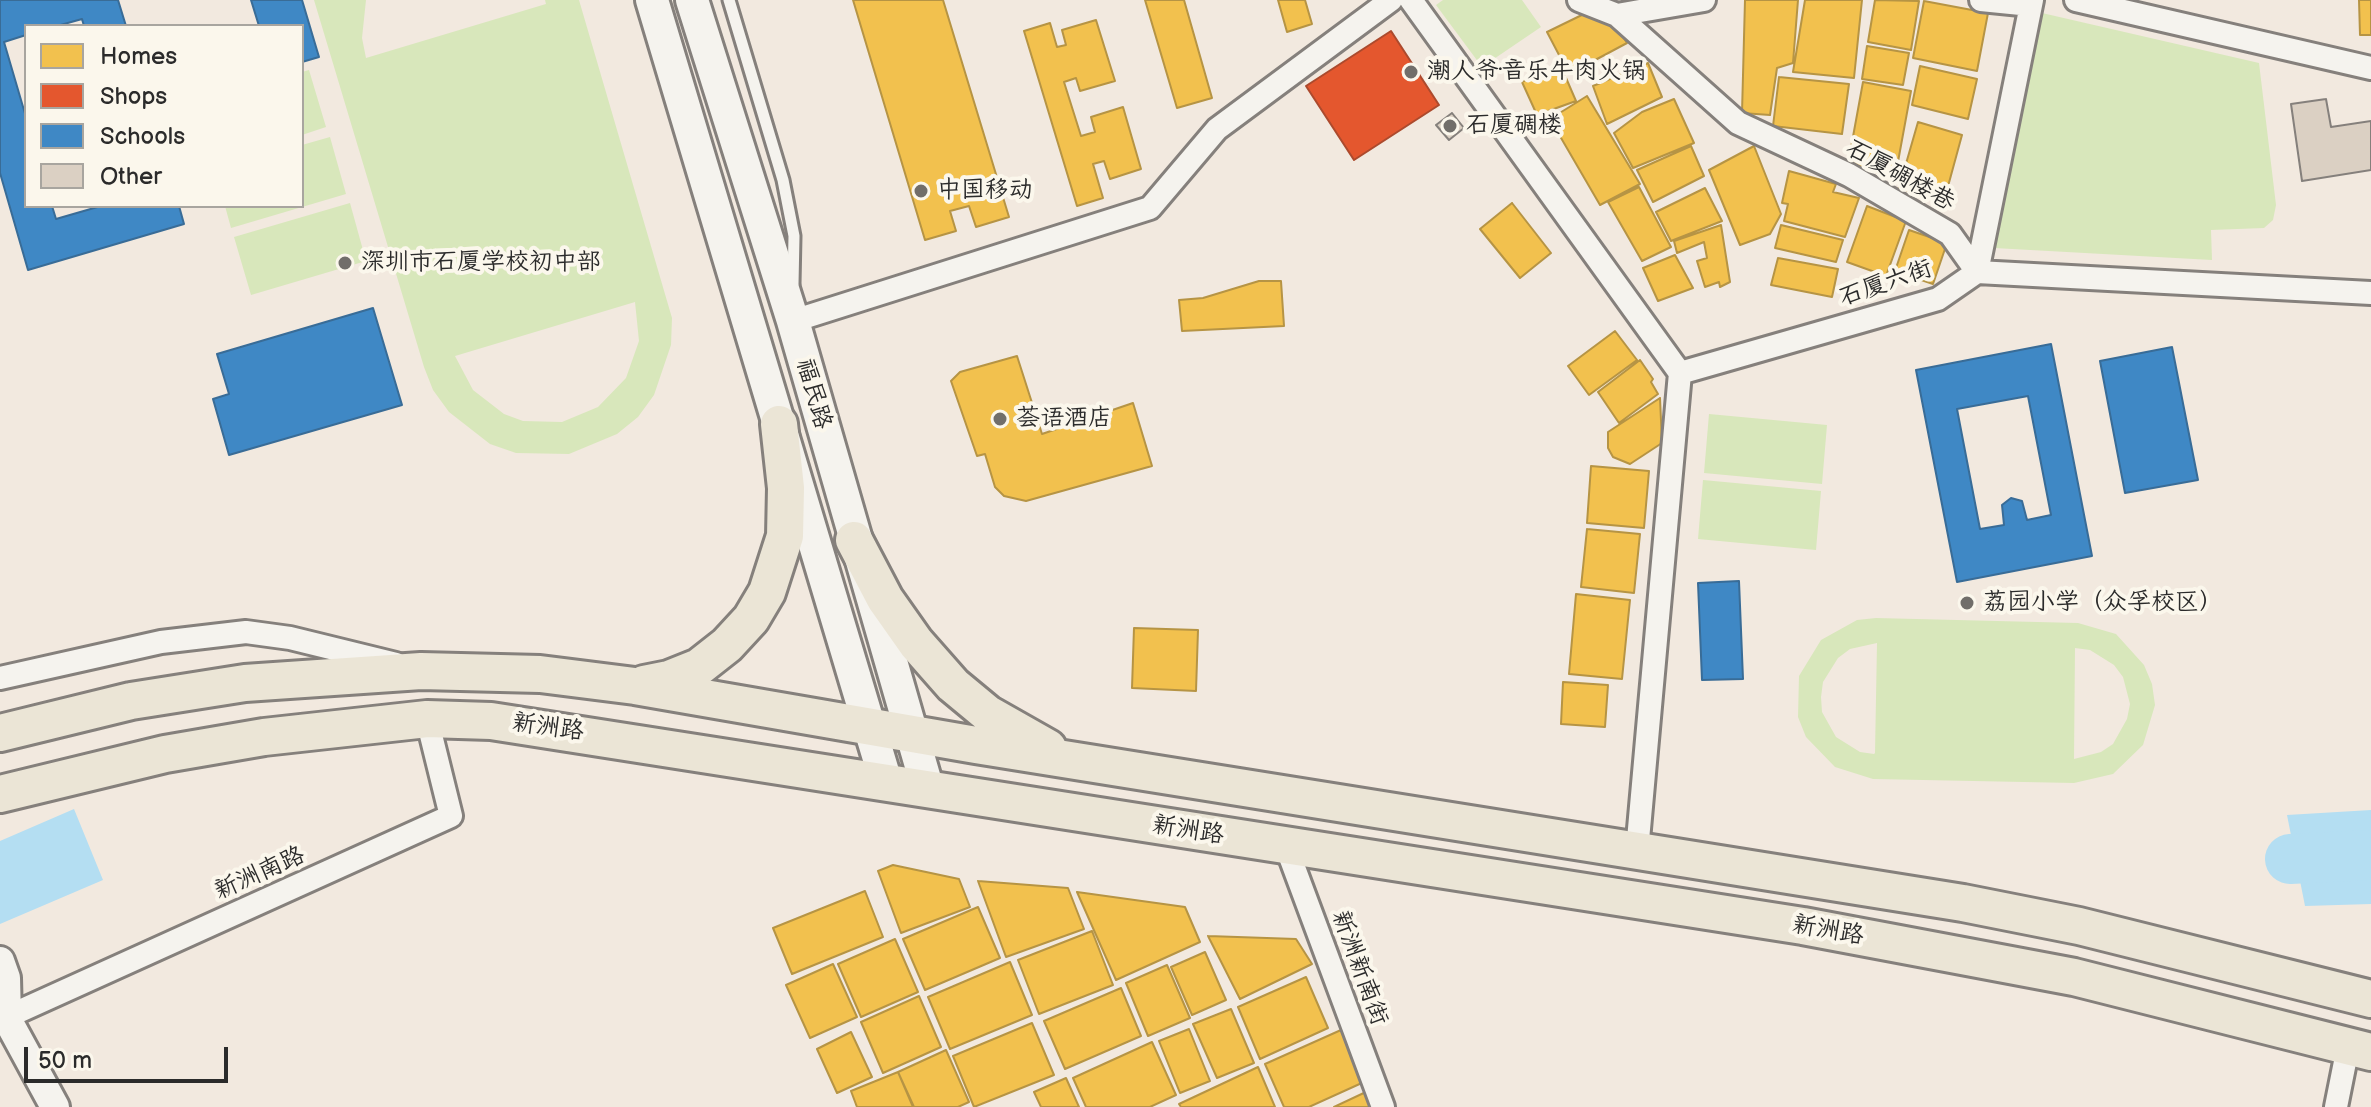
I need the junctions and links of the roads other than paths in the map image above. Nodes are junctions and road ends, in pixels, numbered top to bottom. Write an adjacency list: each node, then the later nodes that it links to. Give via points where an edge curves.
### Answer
1 (652, 0): 17 (main road, 福民路)
2 (692, 0): 15 (main road, 福民路)
3 (729, 0): 15 (lane, via 783,180 791,222)
4 (1391, 0): 15 (street, via 1217,129 1150,208)
5 (1579, 0): 11 (street, 石厦碉楼巷)
6 (1704, 0): 11 (street)
7 (1981, 0): 9 (street)
8 (2076, 0): 12 (street)
9 (2032, 2): 13 (street)
10 (1418, 3): 16 (street)
11 (1617, 15): 13 (street, 石厦碉楼巷, via 1738,123 1849,175 1950,234)
12 (2371, 68)
13 (1977, 272): 14 (street); 16 (street, 石厦六街, via 1938,299)
14 (2371, 293)
15 (793, 321): 18 (main road, 福民路)
16 (1680, 373): 32 (street)
17 (779, 424): 22 (main road, via 785,536 767,592 735,637 699,667); 24 (main road, 福民路)
18 (854, 540): 26 (main road, 福民路); 27 (main road, via 885,599 953,685 988,714)
19 (421, 671): 20 (main road, 新洲路); 21 (street, via 337,648 246,632 161,642); 25 (main road, 新洲路, via 193,690)
20 (460, 672): 22 (main road, 新洲路, via 540,674); 23 (main road)
21 (1, 675)
22 (635, 686): 24 (main road, 新洲路)
23 (443, 719): 28 (main road, 新洲路, via 558,729); 30 (main road, 新洲路, via 349,726 165,754); 35 (street, 新洲南路, via 451,816)
24 (870, 726): 26 (main road, 新洲路); 28 (main road, 福民路)
25 (0, 733)
26 (912, 734): 27 (main road, 新洲路); 29 (main road, 福民路)
27 (1074, 761): 32 (main road, 新洲路)
28 (886, 782): 29 (main road, 新洲路)
29 (928, 790): 31 (main road, 新洲路)
30 (0, 794)
31 (1286, 846): 36 (main road, 新洲路, via 1953,953 2074,977); 38 (street, 新洲新南街)
32 (1637, 851): 34 (main road, 新洲路, via 2025,914)
33 (3, 970): 35 (street)
34 (2371, 999)
35 (2, 1015): 37 (street)
36 (2360, 1050): 39 (street)
37 (55, 1107)
38 (1383, 1107)
39 (2336, 1107)

